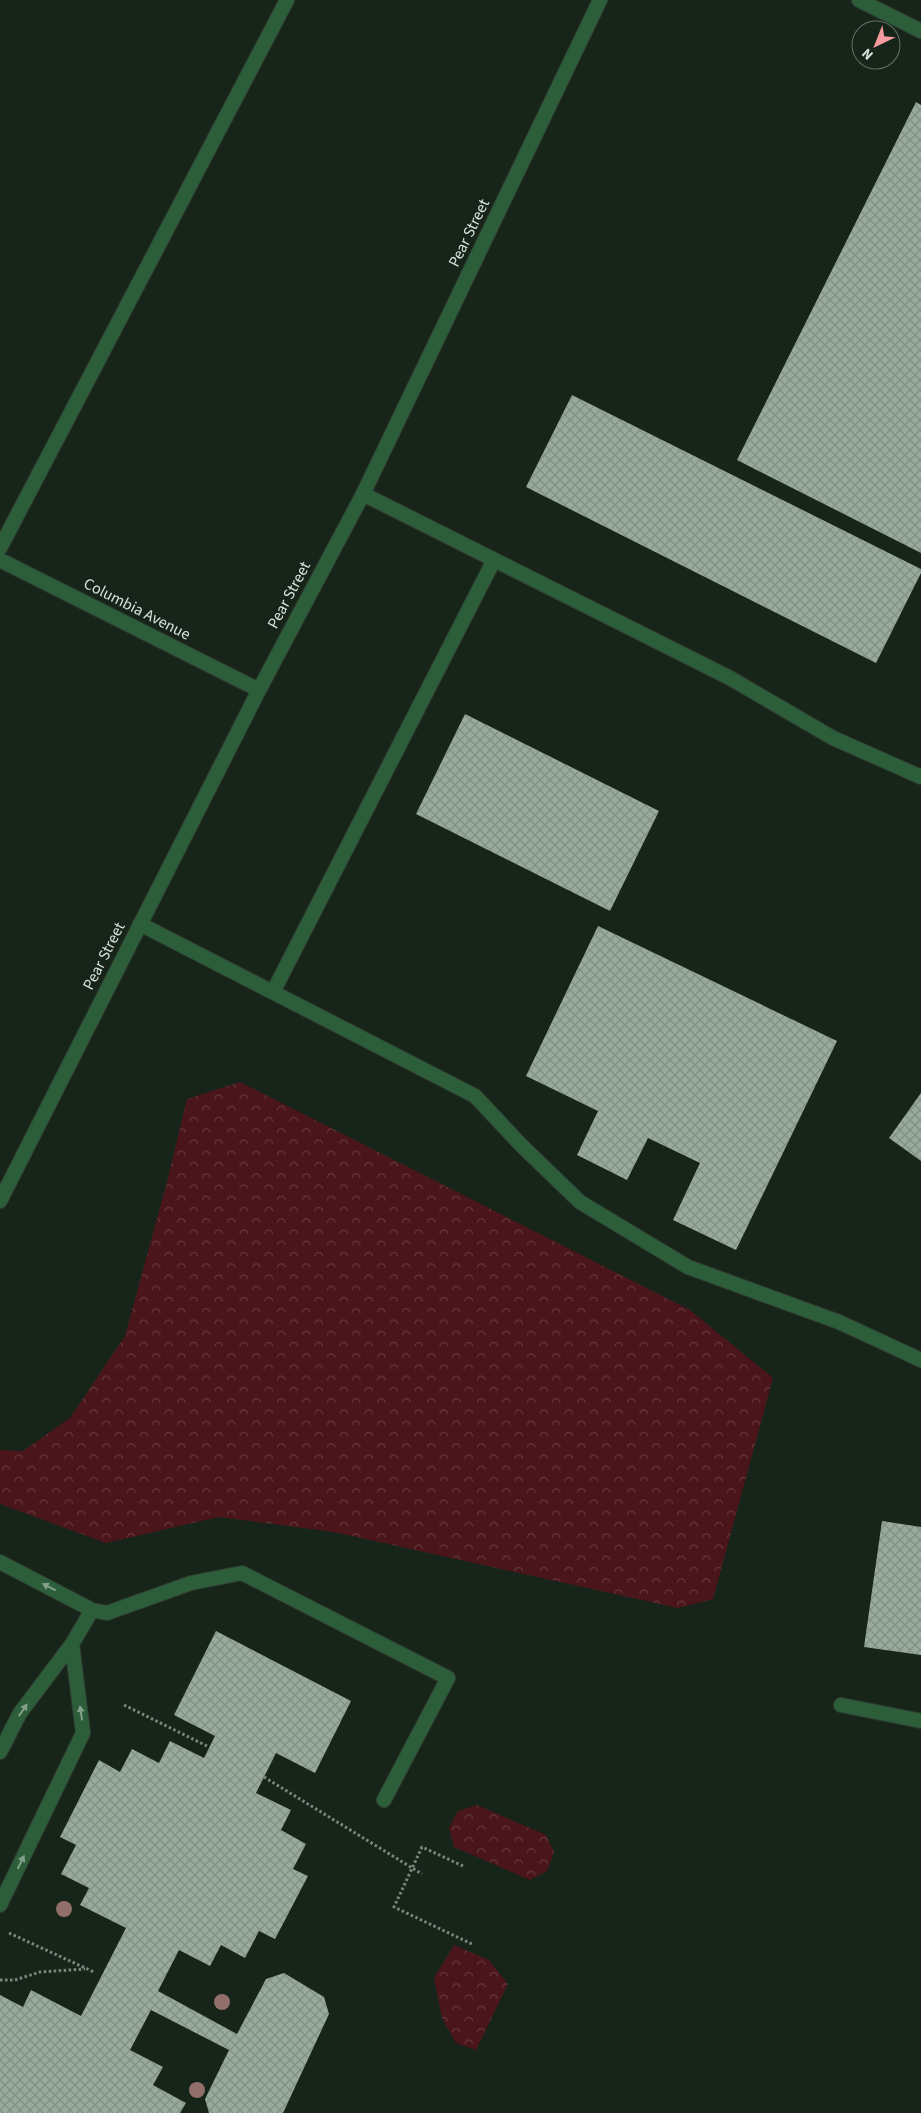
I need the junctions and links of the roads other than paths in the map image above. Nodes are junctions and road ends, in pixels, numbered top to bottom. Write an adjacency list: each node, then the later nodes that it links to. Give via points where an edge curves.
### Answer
1 (287, 0): 6 (street)
2 (600, 0): 5 (street, Pear Street)
3 (859, 0): 4 (street)
4 (921, 31)
5 (363, 494): 8 (street); 9 (street, Pear Street)
6 (0, 548)
7 (0, 560): 9 (street, Columbia Avenue)
8 (494, 560): 10 (street, via 730,678 833,738); 12 (street)
9 (258, 690): 11 (street, Pear Street)
10 (921, 777)
11 (140, 924): 12 (street); 13 (street, Pear Street)
12 (274, 992): 14 (street, via 475,1096 580,1202 688,1267 839,1322)
13 (0, 1201)
14 (921, 1360)
15 (0, 1562): 16 (street, one-way to 15)
16 (92, 1610): 17 (street); 21 (street, via 107,1613 191,1583 242,1572 448,1678)
17 (72, 1644): 20 (street, one-way to 17, via 20,1713); 22 (street, one-way to 17, via 84,1733)
18 (841, 1705): 19 (street)
19 (921, 1721)
20 (0, 1752)
21 (384, 1800)
22 (0, 1905)

